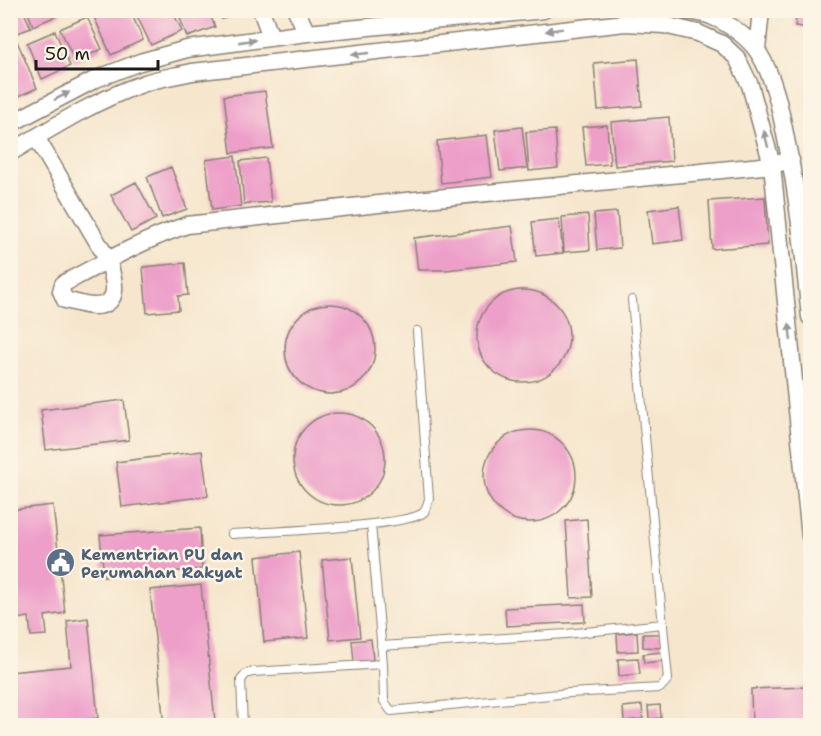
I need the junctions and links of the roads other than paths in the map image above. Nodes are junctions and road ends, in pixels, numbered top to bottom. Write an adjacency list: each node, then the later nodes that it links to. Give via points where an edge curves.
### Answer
1 (261, 10): 10 (street)
2 (296, 10): 8 (street)
3 (544, 10): 6 (street)
4 (684, 10): 7 (street)
5 (761, 10): 11 (street)
6 (505, 13): 8 (street); 9 (street)
7 (715, 13): 11 (street)
8 (307, 33): 10 (street)
9 (510, 37): 13 (street, one-way to 13, via 192,72 144,83 104,99); 16 (street, one-way to 9, via 750,85 737,58 722,44 664,25 625,23)
10 (271, 38): 12 (street, one-way to 10, via 96,79 140,62 187,49)
11 (757, 50): 15 (street, via 774,88)
12 (10, 124)
13 (36, 138): 14 (street); 16 (street, via 108,260 154,236 188,225)
14 (10, 153)
15 (791, 160): 16 (street); 18 (street)
16 (772, 165): 22 (street, one-way to 16)
17 (632, 300): 23 (lane)
18 (810, 317)
19 (417, 331): 20 (lane, via 429,499 424,512 413,518)
20 (371, 524): 21 (lane); 24 (lane)
21 (232, 534)
22 (810, 537)
23 (663, 624): 24 (lane); 25 (lane, via 668,679 660,688 391,711 384,701)
24 (381, 646): 25 (lane)
25 (383, 664): 26 (lane, via 246,674 242,680)
26 (243, 726)

